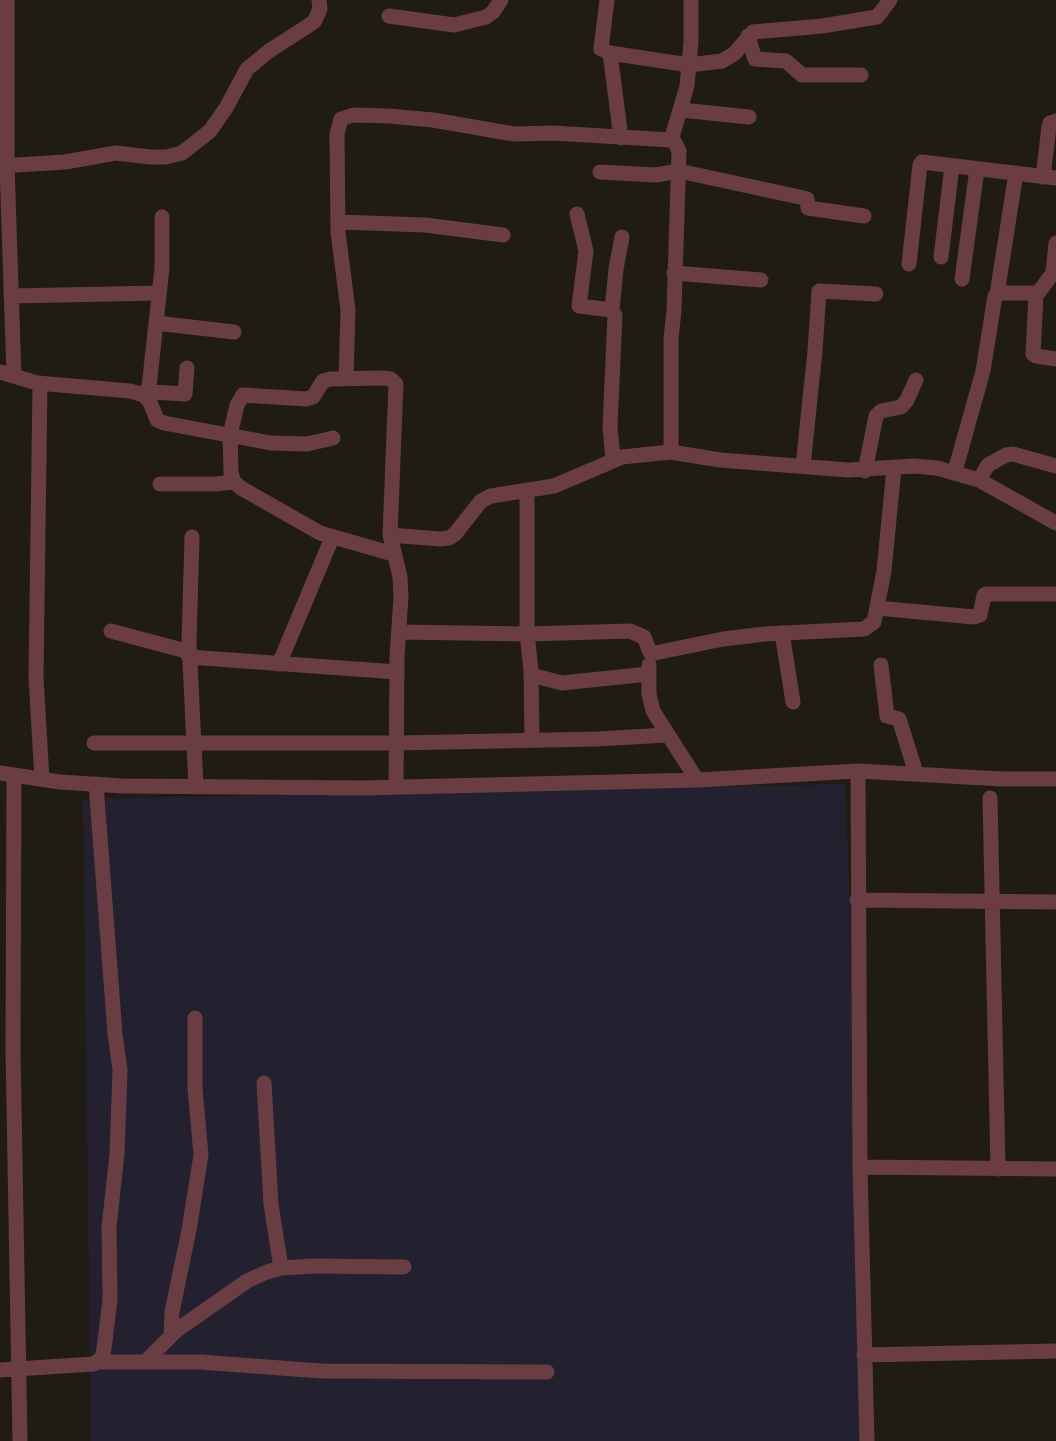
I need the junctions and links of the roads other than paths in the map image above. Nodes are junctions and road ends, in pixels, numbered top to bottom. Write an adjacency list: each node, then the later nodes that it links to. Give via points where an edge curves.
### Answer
1 (7, 0): 17 (street)
2 (319, 0): 17 (street, via 320,9 314,22 247,69 210,131 182,153 158,157 116,153 65,162)
3 (501, 0): 7 (street, via 486,17 454,25)
4 (608, 0): 9 (street, via 601,49)
5 (691, 0): 10 (street)
6 (890, 0): 8 (street, via 877,17 830,25 759,30)
7 (390, 16)
8 (748, 36): 10 (street, via 728,59); 11 (street, via 755,58 786,61 802,75)
9 (610, 53): 10 (street); 15 (street)
10 (689, 65): 12 (street)
11 (861, 75)
12 (681, 110): 13 (street); 16 (street, via 672,131)
13 (749, 117)
14 (1056, 121): 23 (street, via 1049,127)
15 (621, 138): 16 (street); 27 (street, via 514,134 433,120 346,116 341,118 337,134)
16 (672, 140): 20 (street, via 679,147)
17 (4, 165): 41 (street)
18 (952, 166): 19 (street); 31 (street); 32 (street, via 924,162 920,165)
19 (977, 168): 22 (street); 35 (street)
20 (678, 171): 21 (street, via 656,176); 25 (street, via 806,198 808,208); 33 (street)
21 (600, 172)
22 (1016, 173): 23 (street); 39 (street)
23 (1050, 177)
24 (577, 214): 42 (street, via 586,251 579,306)
25 (864, 216)
26 (162, 217): 37 (street)
27 (338, 222): 28 (street, via 425,225); 48 (street, via 348,310)
28 (503, 235)
29 (622, 236): 42 (street)
30 (1056, 243): 34 (street)
31 (941, 257)
32 (909, 264)
33 (674, 273): 36 (street); 54 (street, via 670,349)
34 (1054, 276): 40 (street)
35 (962, 279)
36 (761, 280)
37 (160, 293): 41 (street); 43 (street)
38 (876, 294): 56 (street, via 818,291)
39 (997, 294): 40 (street); 60 (street, via 983,371)
40 (1036, 295): 45 (street, via 1033,354)
41 (11, 296): 47 (street)
42 (612, 310): 55 (street, via 615,315 610,427)
43 (156, 323): 44 (street); 51 (street)
44 (234, 332)
45 (1056, 359)
46 (187, 368): 51 (street, via 185,394 152,392)
47 (7, 374): 50 (street)
48 (346, 378): 52 (street, via 323,381 312,397 306,399 243,395); 66 (street, via 391,379 396,384)
49 (916, 380): 59 (street, via 905,404 881,411 876,416)
50 (40, 383): 51 (street, via 130,391); 92 (street, via 36,678)
51 (146, 397): 52 (street, via 157,420)
52 (230, 435): 53 (street, via 271,443 306,444); 62 (street)
53 (333, 438)
54 (671, 452): 55 (street); 56 (street, via 720,460)
55 (613, 459): 64 (street, via 554,486)
56 (803, 466): 59 (street)
57 (1056, 466): 61 (street, via 1006,455 988,465)
58 (894, 468): 59 (street); 60 (street, via 914,466); 71 (street, via 886,555)
59 (865, 471)
60 (954, 472): 61 (street)
61 (979, 480): 65 (street)
62 (234, 482): 63 (street); 68 (street)
63 (160, 484)
64 (526, 491): 66 (street, via 491,496 481,501 449,538); 75 (street)
65 (1056, 523)
66 (390, 535): 69 (street)
67 (192, 537): 77 (street)
68 (332, 538): 69 (street); 78 (street)
69 (393, 554): 73 (street, via 400,577)
70 (1056, 594): 71 (street, via 986,594 980,615 974,617)
71 (877, 608): 74 (street, via 874,622 864,629)
72 (111, 631): 77 (street, via 186,651)
73 (399, 632): 75 (street); 81 (street)
74 (782, 633): 76 (street); 83 (street)
75 (527, 634): 76 (street, via 630,631 644,637); 80 (street)
76 (650, 652): 82 (street)
77 (190, 657): 78 (street); 88 (street)
78 (279, 664): 81 (street)
79 (881, 665): 90 (street, via 887,716 899,719)
80 (531, 670): 82 (street, via 535,676 562,683); 85 (street)
81 (397, 672): 87 (street)
82 (648, 674): 84 (street, via 653,711)
83 (793, 702)
84 (667, 735): 85 (street); 94 (street)
85 (532, 740): 87 (street)
86 (94, 743): 88 (street)
87 (396, 743): 88 (street); 97 (street)
88 (194, 744): 96 (street)
89 (858, 771): 90 (street); 94 (street); 99 (street)
90 (916, 773): 93 (street)
91 (7, 774): 92 (street); 115 (street)
92 (42, 779): 95 (street)
93 (1056, 779)
94 (697, 780): 97 (street)
95 (96, 784): 96 (street); 112 (street, via 120,1070 118,1154 109,1227 110,1300 104,1349)
96 (196, 786): 97 (street)
97 (396, 787)
98 (990, 798): 100 (street)
99 (857, 900): 100 (street); 104 (street)
100 (990, 902): 101 (street); 105 (street)
101 (1056, 902)
102 (195, 1018): 109 (street, via 194,1088 200,1164 172,1312)
103 (264, 1083): 108 (street, via 271,1204)
104 (860, 1167): 105 (street); 111 (street)
105 (998, 1169): 106 (street)
106 (1056, 1169)
107 (404, 1267): 108 (street)
108 (281, 1268): 109 (street, via 247,1281)
109 (171, 1336): 113 (street)
110 (1056, 1351): 111 (street)
111 (864, 1355): 118 (street)
112 (98, 1362): 113 (street); 115 (street)
113 (145, 1362): 116 (street, via 200,1362 321,1371)
114 (0, 1370): 115 (street)
115 (19, 1370): 117 (street)
116 (547, 1372)
117 (20, 1441)
118 (866, 1441)

